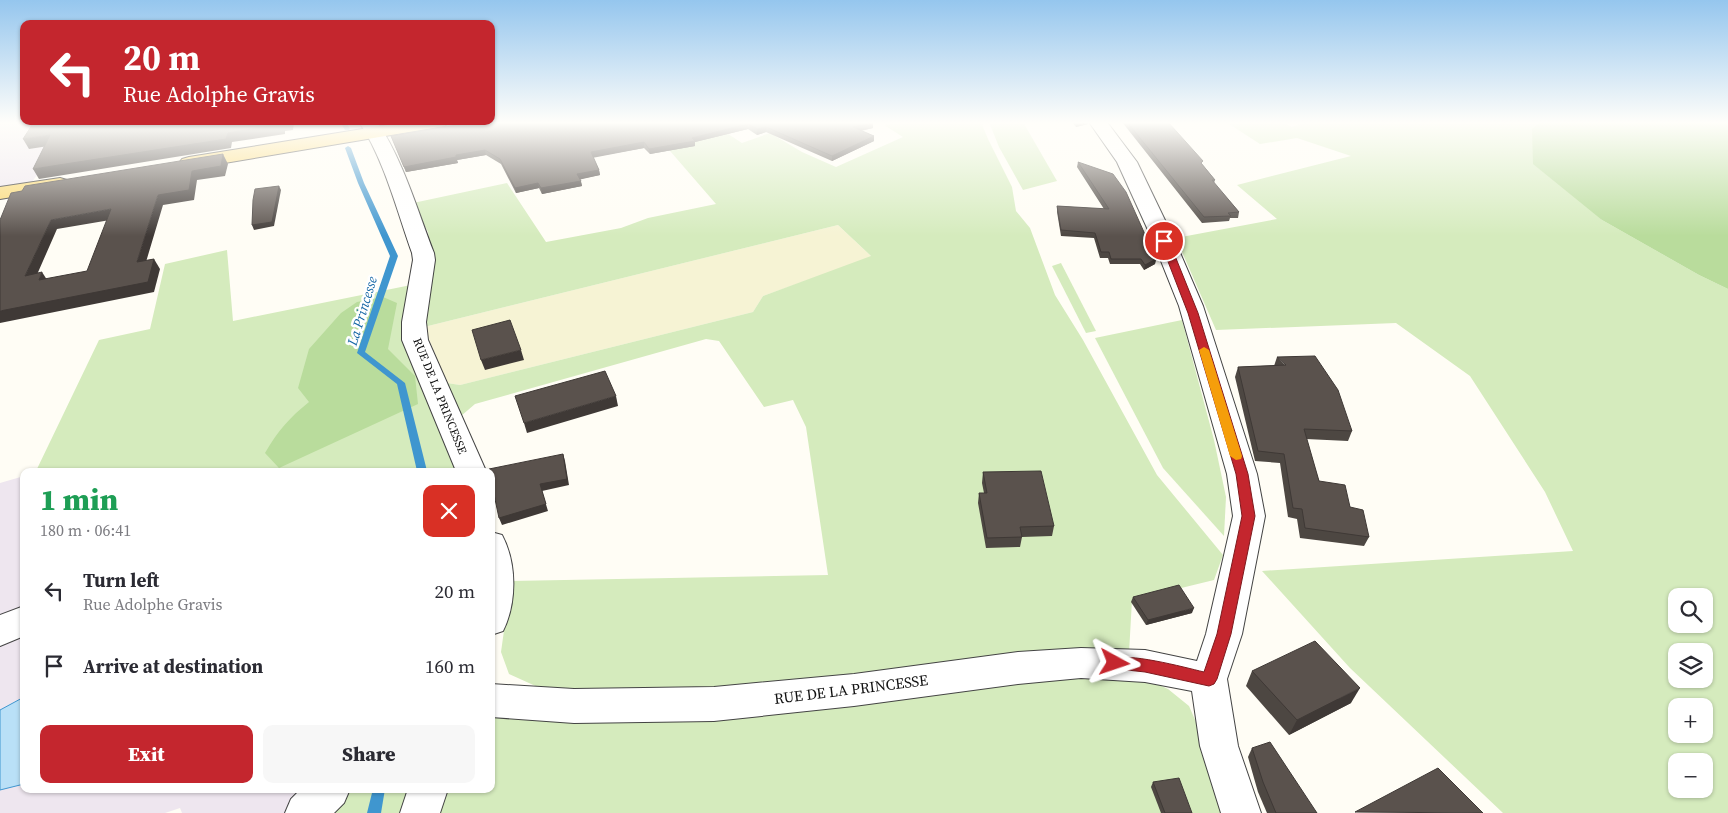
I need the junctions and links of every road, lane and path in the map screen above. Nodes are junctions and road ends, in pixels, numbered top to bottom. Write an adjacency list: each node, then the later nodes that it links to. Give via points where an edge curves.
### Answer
1 (201, 160): 4 (main road)
2 (385, 160): 7 (street, RUE DE LA PRINCESSE, via 423,253 414,322 415,340)
3 (1126, 160): 12 (street, via 1191,306 1246,496 1249,516 1240,565 1224,634)
4 (169, 166)
5 (81, 180): 6 (main road)
6 (0, 193)
7 (470, 468)
8 (495, 569): 9 (street, via 498,587)
9 (495, 602)
10 (20, 622): 11 (street)
11 (0, 631)
12 (1209, 679): 13 (street, RUE DE LA PRINCESSE, via 1145,666 1081,663 714,704 574,706); 18 (street, via 1219,746)
13 (495, 700)
14 (326, 793): 16 (street)
15 (427, 793): 17 (street)
16 (305, 813)
17 (420, 813)
18 (1241, 813)

